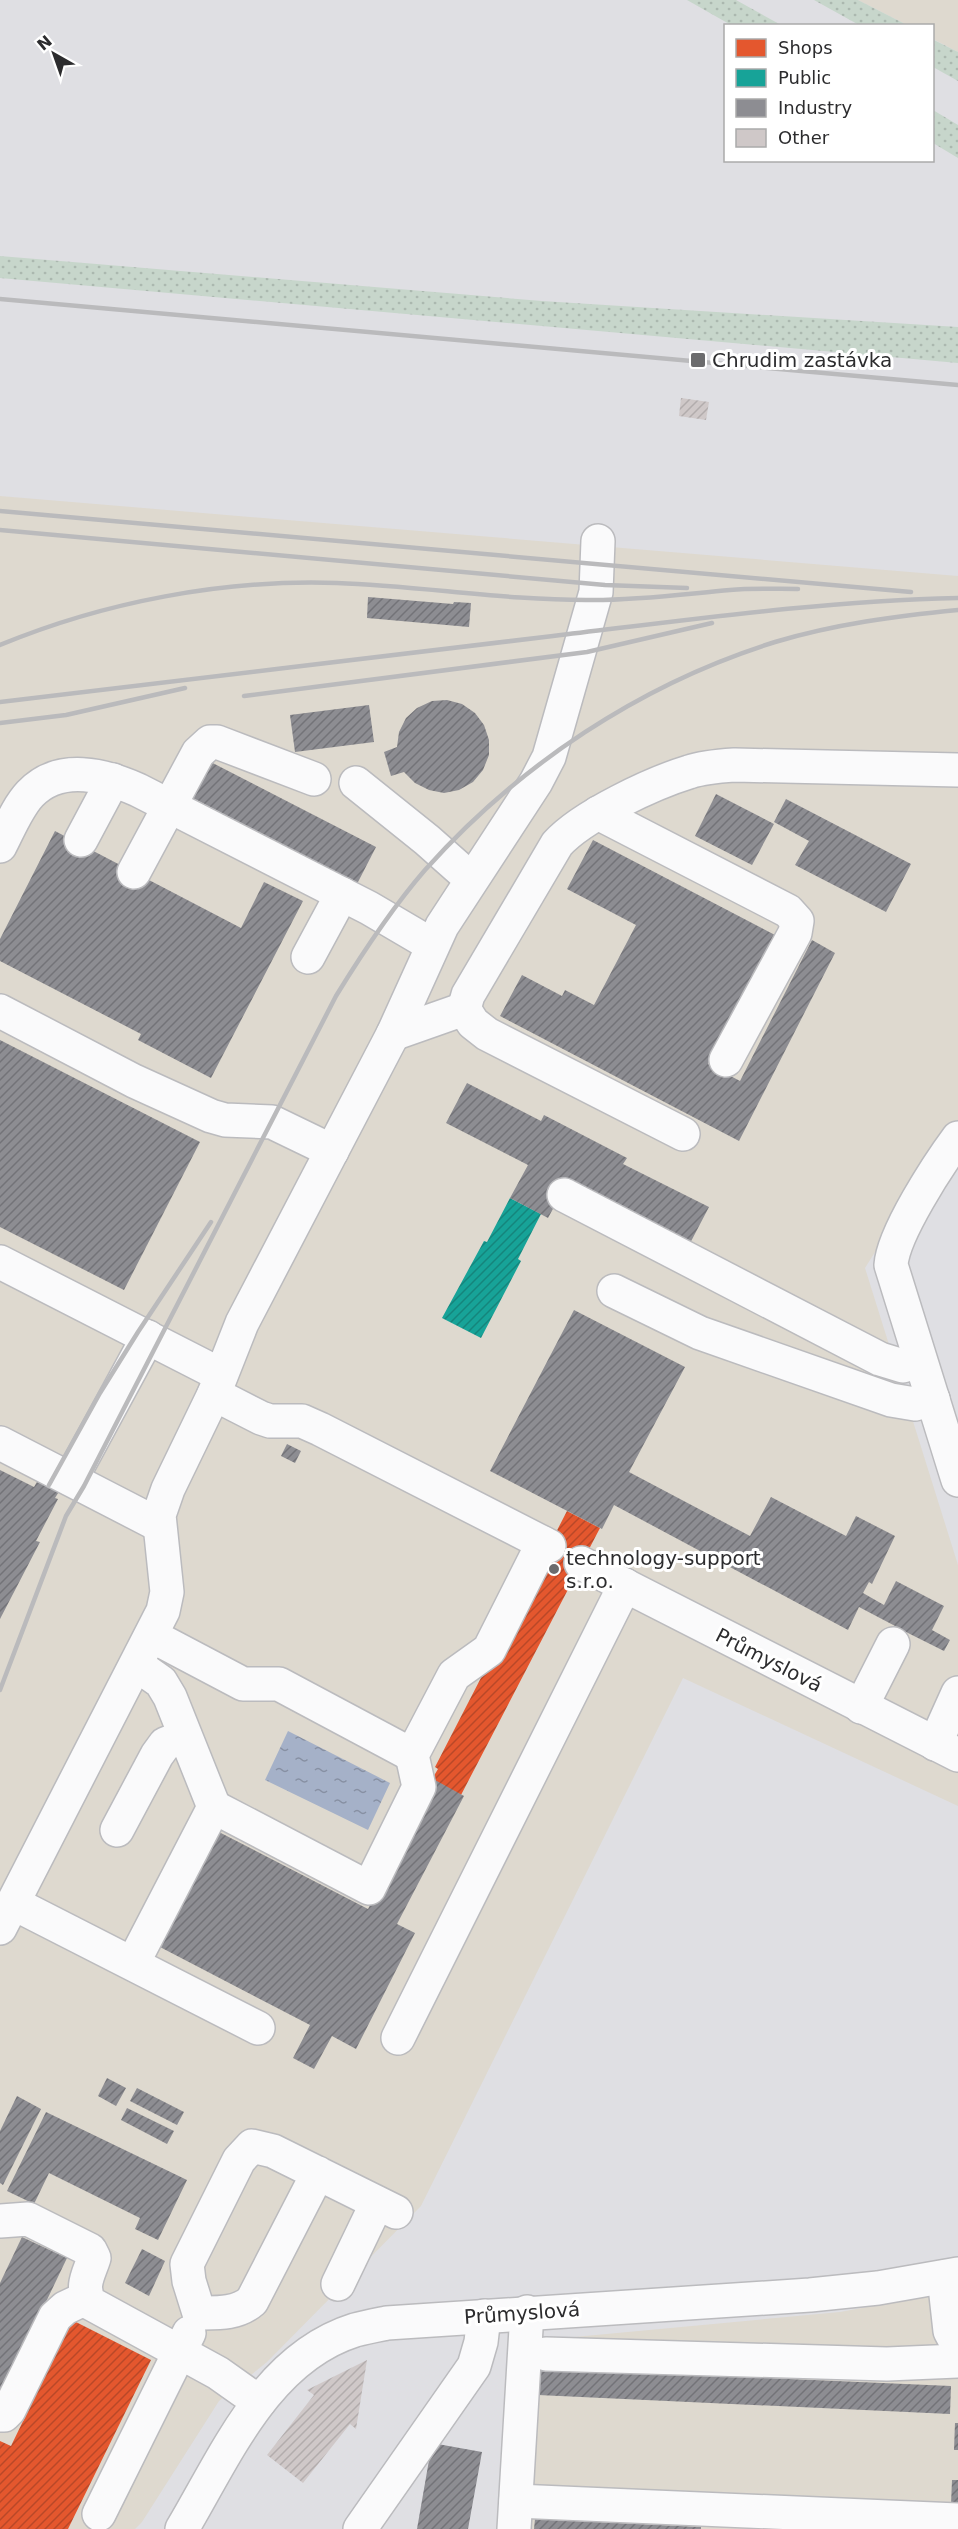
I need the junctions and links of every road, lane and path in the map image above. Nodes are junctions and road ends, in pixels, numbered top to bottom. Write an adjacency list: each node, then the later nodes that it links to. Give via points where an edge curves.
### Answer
1 (598, 542): 11 (street, via 596,592 549,757)
2 (958, 770): 7 (street, via 711,767 664,782)
3 (314, 779): 6 (street, via 210,742 198,753)
4 (113, 780): 6 (street); 8 (street); 9 (street, via 79,774 46,782 29,795)
5 (356, 783): 11 (street)
6 (170, 806): 10 (street); 12 (street)
7 (598, 813): 15 (street, via 557,844 468,995); 18 (street, via 788,911 797,921 795,933)
8 (81, 840)
9 (0, 846)
10 (134, 872)
11 (471, 879): 13 (street)
12 (342, 894): 13 (street); 14 (street)
13 (432, 945): 17 (street)
14 (308, 957)
15 (464, 1010): 17 (street); 19 (street, via 472,1023 487,1034)
16 (0, 1011): 21 (street, via 211,1116 272,1122)
17 (393, 1034): 21 (street)
18 (726, 1060)
19 (683, 1134)
20 (958, 1138): 26 (street, via 901,1233 892,1257 894,1278)
21 (332, 1151): 27 (street, via 242,1323)
22 (564, 1195): 26 (street, via 880,1359 903,1366)
23 (0, 1262): 25 (street)
24 (614, 1291): 28 (street, via 717,1340 891,1400 915,1404)
25 (148, 1337): 27 (street); 30 (street)
26 (920, 1361): 28 (street)
27 (218, 1385): 32 (street, via 168,1489); 42 (street, via 261,1418 302,1421 320,1429 546,1545 489,1650 454,1676)
28 (933, 1399): 31 (street)
29 (0, 1443): 30 (street)
30 (71, 1479): 32 (street)
31 (958, 1480)
32 (159, 1525): 35 (street, via 167,1592)
33 (582, 1563): 34 (street, Průmyslová)
34 (625, 1586): 39 (street, Průmyslová); 48 (street)
35 (152, 1636): 37 (street); 42 (street, via 243,1684 279,1684)
36 (892, 1644): 39 (street)
37 (137, 1665): 40 (street, via 166,1689); 45 (street)
38 (958, 1693): 41 (street)
39 (861, 1707): 41 (street, Průmyslová)
40 (185, 1736): 43 (street); 44 (street, via 165,1744 157,1755)
41 (946, 1750)
42 (412, 1755): 43 (street, via 419,1787 369,1888)
43 (213, 1807): 46 (street)
44 (117, 1830)
45 (7, 1916): 46 (street)
46 (133, 1963): 47 (street)
47 (258, 2028)
48 (398, 2038)
49 (318, 2173): 52 (street, via 386,2207); 55 (street, via 252,2301 232,2311); 55 (street, via 258,2146 242,2155 187,2264)
50 (0, 2220): 53 (street, via 28,2219 90,2250 94,2258 86,2278)
51 (951, 2275): 54 (street, Průmyslová, via 878,2288 752,2300); 57 (street)
52 (338, 2284)
53 (86, 2298): 58 (street, via 96,2308); 63 (street, via 57,2314 9,2410)
54 (527, 2312): 56 (street, Průmyslová); 65 (street)
55 (200, 2313): 58 (street)
56 (484, 2316): 62 (street, Průmyslová, via 387,2323 355,2330 293,2366); 68 (street, via 474,2366)
57 (953, 2333): 61 (street)
58 (180, 2352): 62 (street); 64 (street)
59 (546, 2354): 61 (street)
60 (958, 2361): 61 (street)
61 (912, 2363)
62 (259, 2402): 67 (street, Průmyslová)
63 (0, 2415)
64 (99, 2514)
65 (515, 2515): 66 (street)
66 (958, 2520)
67 (182, 2529)
68 (360, 2529)

